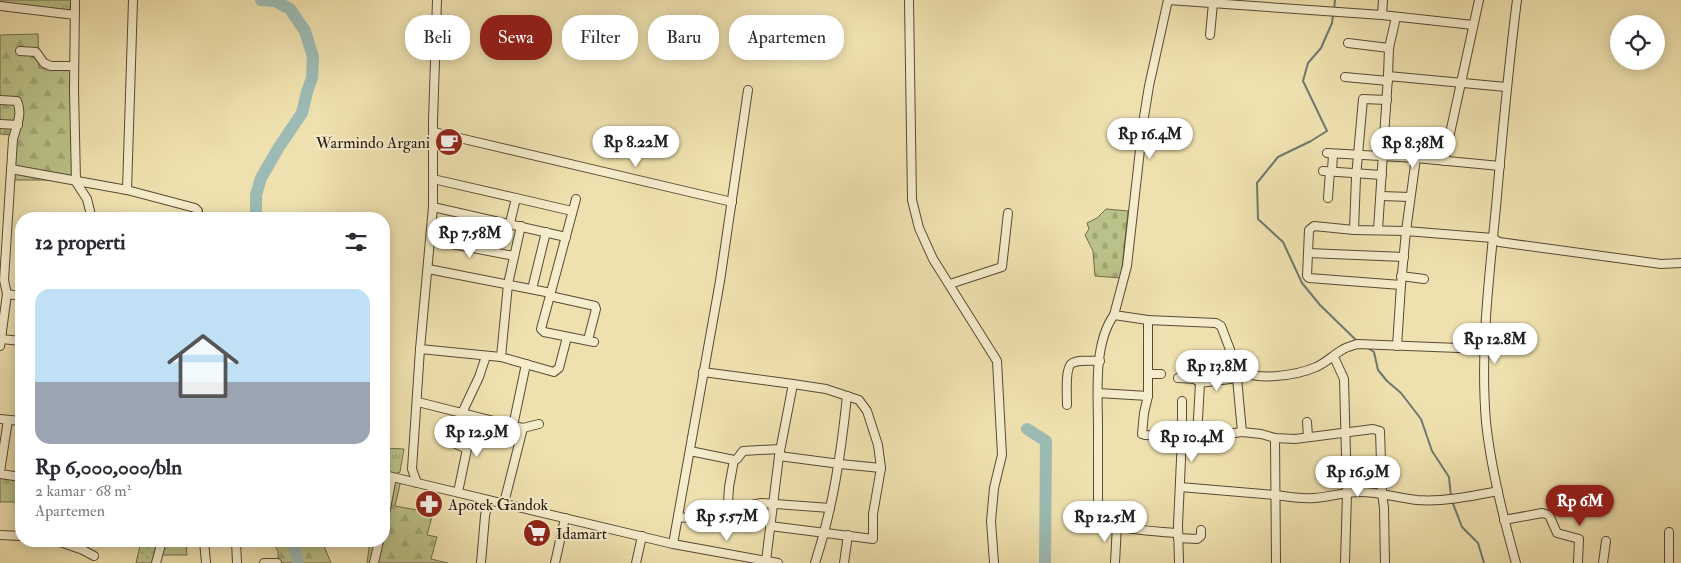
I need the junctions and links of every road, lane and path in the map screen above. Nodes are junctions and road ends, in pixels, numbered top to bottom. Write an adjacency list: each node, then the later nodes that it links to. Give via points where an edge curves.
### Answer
1 (76, 0): 11 (street)
2 (133, 0): 43 (street)
3 (437, 0): 29 (street)
4 (909, 0): 73 (street, via 912,200 919,228)
5 (1168, 0): 9 (street); 78 (street, via 1145,114 1127,266)
6 (1383, 0): 12 (street)
7 (1479, 0): 14 (street)
8 (1517, 0): 23 (street)
9 (1213, 4): 12 (street); 15 (street)
10 (0, 6): 11 (street)
11 (75, 15): 19 (street)
12 (1382, 15): 13 (street)
13 (1396, 17): 14 (street); 17 (street)
14 (1473, 25): 22 (street)
15 (1210, 35)
16 (1348, 44): 17 (street)
17 (1389, 48): 21 (street)
18 (20, 51): 19 (street, via 36,52 44,63 51,66)
19 (74, 66): 40 (street)
20 (1345, 77): 21 (street)
21 (1388, 78): 22 (street); 26 (street)
22 (1460, 83): 23 (street); 33 (street)
23 (1506, 87): 34 (street)
24 (748, 90): 49 (street)
25 (0, 100): 28 (street, via 18,102)
26 (1386, 100): 30 (street, via 1363,99); 31 (street)
27 (0, 124): 28 (street)
28 (18, 125): 35 (street, via 13,139)
29 (434, 132): 39 (street); 49 (street)
30 (1358, 155): 31 (street); 36 (street, via 1330,153); 37 (street)
31 (1384, 156): 32 (street); 38 (street)
32 (1416, 158): 33 (street); 45 (street)
33 (1444, 161): 34 (street)
34 (1500, 166): 62 (street)
35 (11, 169): 40 (street); 42 (street)
36 (1328, 171): 37 (street); 47 (street)
37 (1357, 173): 38 (street); 57 (street)
38 (1382, 174): 44 (street)
39 (433, 179): 46 (street); 50 (street)
40 (76, 182): 43 (street); 51 (street, via 87,199)
41 (0, 184): 42 (street)
42 (10, 185): 70 (street)
43 (127, 190): 52 (street, via 195,208)
44 (1381, 196): 45 (street); 58 (street)
45 (1410, 197): 59 (street)
46 (516, 198): 53 (street); 55 (street)
47 (1328, 198)
48 (576, 199): 53 (street)
49 (732, 202): 92 (street)
50 (433, 207): 55 (street); 63 (street)
51 (90, 212)
52 (198, 212)
53 (572, 212): 61 (street)
54 (1008, 214): 73 (street, via 1002,267)
55 (510, 223): 56 (street)
56 (520, 226): 60 (street); 65 (street)
57 (1354, 230): 58 (street); 64 (street, via 1314,226 1309,230)
58 (1378, 230): 59 (street)
59 (1406, 231): 62 (street); 66 (street)
60 (546, 232): 61 (street); 74 (street)
61 (566, 237): 77 (street)
62 (1493, 238): 67 (street, via 1499,242 1593,256 1661,264); 86 (street)
63 (431, 240): 65 (street); 68 (street)
64 (1308, 253): 66 (street); 71 (street, via 1307,276 1310,278)
65 (514, 256): 72 (street)
66 (1404, 256): 71 (street)
67 (1681, 263)
68 (428, 269): 72 (street); 85 (street)
69 (1424, 279): 71 (street)
70 (2, 280): 75 (street)
71 (1401, 280): 84 (street)
72 (508, 284): 74 (street); 88 (street)
73 (950, 284): 173 (street, via 997,361 1002,455 991,521)
74 (532, 289): 77 (street)
75 (7, 294): 76 (street); 79 (street)
76 (15, 295)
77 (550, 295): 81 (street, via 542,331); 81 (street, via 595,306 591,341)
78 (1114, 315): 80 (street); 90 (street, via 1104,332)
79 (2, 320): 83 (street)
80 (1148, 320): 93 (street); 95 (street, via 1216,323 1221,326)
81 (567, 337): 91 (street, via 557,371)
82 (15, 341): 83 (street)
83 (0, 342)
84 (1397, 346): 86 (street); 89 (street, via 1357,344 1342,349)
85 (420, 349): 87 (street); 102 (street)
86 (1484, 349): 129 (street, via 1486,423)
87 (486, 356): 88 (street); 105 (street)
88 (500, 357): 91 (street)
89 (1334, 357): 95 (street, via 1302,372 1273,376); 112 (street, via 1344,379)
90 (1100, 361): 99 (street); 104 (street, via 1070,366)
91 (526, 364): 109 (street)
92 (703, 372): 98 (street); 117 (street)
93 (1149, 374): 94 (street); 101 (street)
94 (1161, 374)
95 (1238, 374): 97 (street); 111 (street)
96 (1178, 378): 97 (street)
97 (1200, 382): 115 (street)
98 (793, 384): 100 (street); 118 (street)
99 (1098, 393): 101 (street); 142 (street, via 1098,500 1103,519)
100 (847, 396): 120 (street); 122 (street, via 859,400 867,411 878,445)
101 (1148, 396): 113 (street, via 1142,434)
102 (418, 402): 105 (street); 121 (street)
103 (1182, 402): 113 (street)
104 (1067, 405)
105 (462, 413): 109 (street); 130 (street, via 454,443 467,449)
106 (4, 419): 123 (street)
107 (1307, 422): 114 (street)
108 (539, 424): 110 (street)
109 (513, 426): 110 (street)
110 (523, 428): 135 (street)
111 (1242, 432): 115 (street); 116 (street)
112 (1346, 432): 114 (street); 131 (street); 132 (street, via 1380,431)
113 (1182, 437): 115 (street); 128 (street)
114 (1308, 437): 116 (street)
115 (1197, 438)
116 (1275, 438): 133 (street)
117 (690, 451): 119 (street); 138 (street)
118 (780, 453): 119 (street, via 743,451); 120 (street); 136 (street)
119 (734, 460): 141 (street)
120 (840, 464): 122 (street); 137 (street)
121 (412, 468): 126 (street); 127 (street)
122 (881, 468): 150 (street, via 873,514 873,539)
123 (0, 473): 124 (street)
124 (15, 476)
125 (390, 476): 126 (street)
126 (403, 479): 127 (street)
127 (417, 482): 130 (street)
128 (1180, 487): 133 (street); 151 (street)
129 (1498, 491): 132 (street, via 1418,500); 140 (street)
130 (458, 492): 134 (street)
131 (1347, 493): 132 (street); 133 (street, via 1315,498); 177 (street)
132 (1382, 493): 178 (street)
133 (1276, 495): 176 (street)
134 (488, 500): 135 (street); 167 (street)
135 (504, 503): 139 (street)
136 (773, 503): 137 (street); 141 (street, via 753,504 733,514); 143 (street)
137 (830, 508): 145 (street)
138 (678, 516): 141 (street); 153 (street)
139 (565, 518): 149 (street); 168 (street)
140 (1504, 520): 179 (street); 180 (street, via 1542,513 1550,515 1557,533 1578,539)
141 (727, 522)
142 (1117, 525): 151 (street); 174 (street)
143 (770, 526): 145 (street); 160 (street)
144 (1201, 530): 151 (street, via 1197,539)
145 (825, 532): 150 (street); 171 (street)
146 (1669, 532): 182 (street)
147 (0, 535): 148 (street)
148 (15, 536)
149 (642, 536): 153 (street); 169 (street)
150 (848, 536): 172 (street)
151 (1178, 536): 175 (street)
152 (1606, 541): 181 (street)
153 (672, 544): 160 (street)
154 (74, 547): 159 (street)
155 (160, 547): 161 (street)
156 (205, 547): 162 (street)
157 (236, 547): 163 (street)
158 (378, 547): 166 (street)
159 (94, 556)
160 (766, 561): 170 (street)
161 (156, 563)
162 (206, 563)
163 (237, 563)
164 (264, 563): 165 (street)
165 (275, 563)
166 (374, 563)
167 (481, 563)
168 (555, 563)
169 (636, 563)
170 (778, 563)
171 (815, 563)
172 (844, 563)
173 (994, 563)
174 (1115, 563)
175 (1179, 563)
176 (1276, 563)
177 (1346, 563)
178 (1385, 563)
179 (1516, 563)
180 (1578, 563)
181 (1603, 563)
182 (1669, 563)

